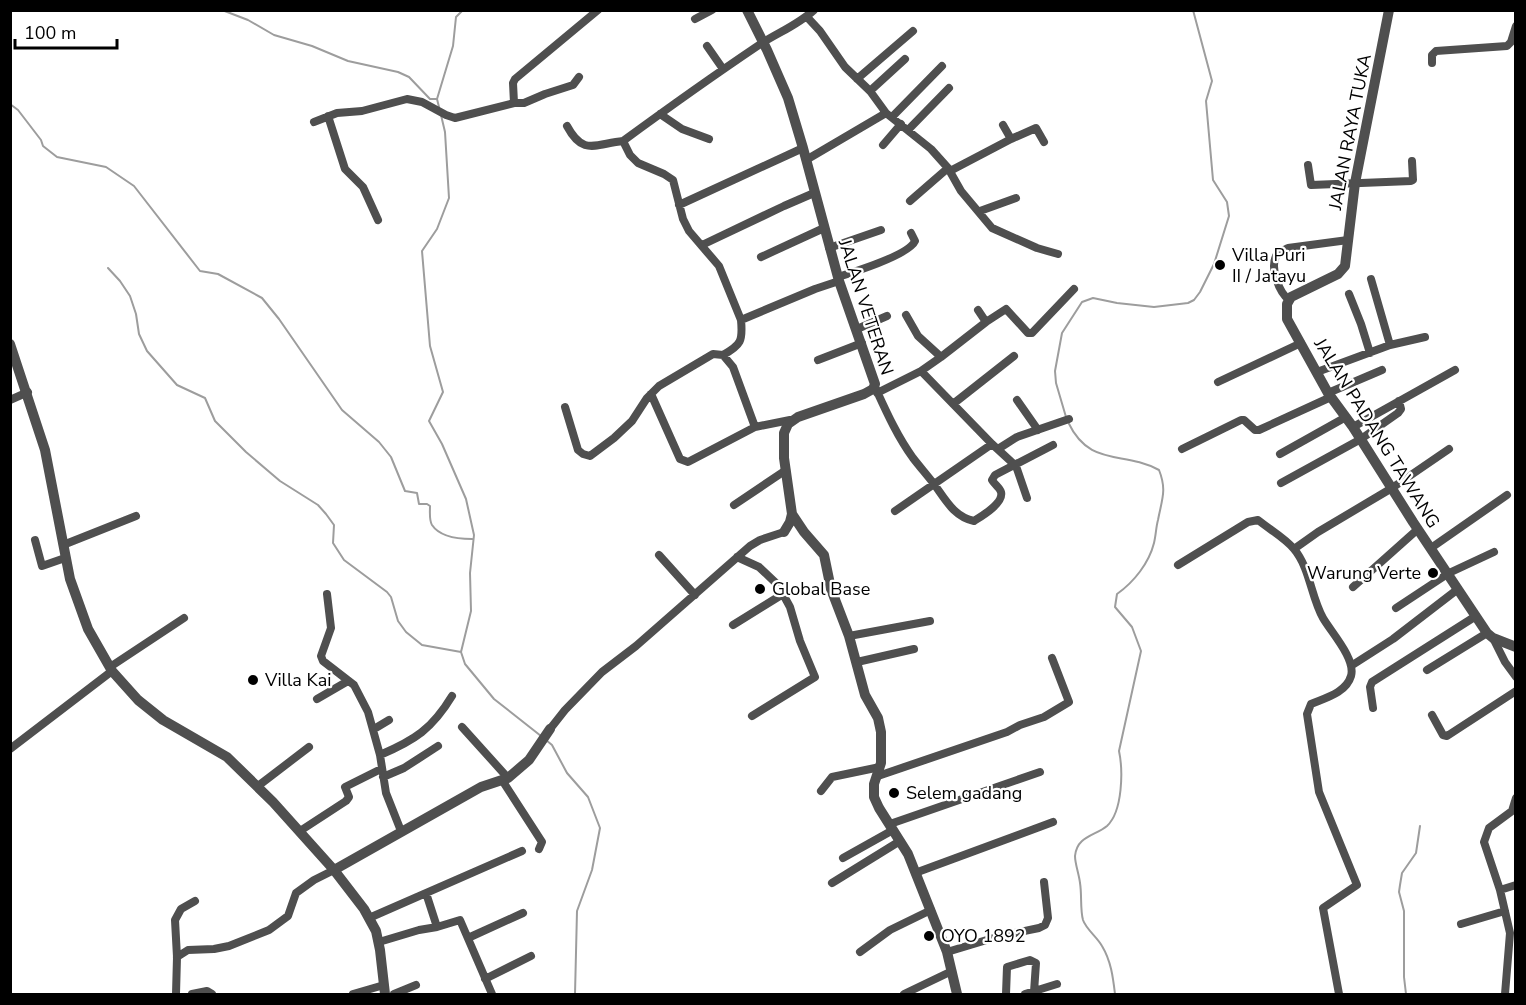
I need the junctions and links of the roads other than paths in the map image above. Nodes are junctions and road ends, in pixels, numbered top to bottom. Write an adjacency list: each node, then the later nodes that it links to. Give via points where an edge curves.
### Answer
1 (598, 10): 19 (street, via 515,80)
2 (712, 10): 6 (street)
3 (747, 10): 9 (street, JALAN VETERAN)
4 (1389, 10): 37 (street, JALAN RAYA TUKA)
5 (810, 14): 9 (street); 16 (street)
6 (695, 19)
7 (1515, 26): 12 (street, via 1507,46 1436,51)
8 (914, 31): 16 (street)
9 (763, 42): 14 (street); 32 (street, JALAN VETERAN, via 788,98)
10 (707, 46): 14 (street)
11 (905, 59): 18 (street)
12 (1432, 63)
13 (942, 66): 21 (street)
14 (723, 69): 20 (street)
15 (579, 77): 19 (street, via 574,88)
16 (857, 79): 18 (street)
17 (949, 88): 26 (street)
18 (870, 91): 21 (street)
19 (514, 103): 22 (street, via 455,118 434,106 407,99)
20 (660, 114): 27 (street, via 682,129); 29 (street)
21 (889, 115): 26 (street); 33 (street)
22 (328, 116): 23 (street); 43 (street, via 345,169 363,187)
23 (314, 122)
24 (1003, 125): 28 (street)
25 (567, 126): 29 (street, via 577,142 587,146)
26 (905, 127): 31 (street); 36 (street, via 932,149)
27 (709, 139)
28 (1011, 140): 30 (street, via 1036,128); 36 (street)
29 (623, 141): 41 (street, via 638,163 673,180)
30 (1044, 142)
31 (883, 145)
32 (803, 148): 33 (street, JALAN VETERAN); 41 (street)
33 (806, 160): 38 (street, JALAN VETERAN)
34 (1412, 161): 37 (street, via 1411,181)
35 (1308, 165): 37 (street, via 1311,185)
36 (949, 170): 40 (street); 42 (street, via 961,191)
37 (1355, 183): 47 (street, JALAN RAYA TUKA)
38 (814, 193): 44 (street, JALAN VETERAN); 48 (street)
39 (1016, 198): 42 (street)
40 (910, 201)
41 (679, 205): 48 (street, via 689,231)
42 (980, 211): 50 (street, via 997,231)
43 (378, 220)
44 (824, 228): 49 (street, JALAN VETERAN); 51 (street)
45 (881, 230): 49 (street)
46 (911, 233): 52 (street, via 915,244)
47 (1348, 240): 56 (street, JALAN RAYA TUKA, via 1342,271); 56 (street, via 1280,252 1275,264 1278,288)
48 (702, 245): 60 (street, via 719,266)
49 (829, 248): 52 (street, JALAN VETERAN)
50 (1058, 254)
51 (761, 257)
52 (840, 278): 60 (street); 62 (street, JALAN VETERAN)
53 (1371, 279): 67 (street)
54 (1074, 289): 61 (street, via 1032,333 1006,309)
55 (1349, 294): 68 (street)
56 (1289, 300): 65 (street, JALAN PADANG TAWANG, via 1287,319)
57 (978, 310): 61 (street)
58 (906, 315): 71 (street, via 918,336)
59 (887, 316): 62 (street)
60 (741, 320): 69 (street, via 740,341)
61 (986, 322): 71 (street)
62 (857, 329): 64 (street, JALAN VETERAN)
63 (1425, 337): 67 (street)
64 (862, 343): 72 (street); 78 (street, JALAN VETERAN)
65 (1301, 343): 76 (street, JALAN PADANG TAWANG); 77 (street)
66 (10, 344): 79 (street)
67 (1390, 345): 68 (street)
68 (1370, 352): 76 (street)
69 (723, 356): 80 (street, via 713,354 701,360); 90 (street, via 733,367)
70 (1014, 356): 85 (street)
71 (941, 357): 75 (street)
72 (818, 360)
73 (1382, 370): 81 (street)
74 (1455, 370): 84 (street)
75 (921, 371): 78 (street); 85 (street)
76 (1317, 372): 81 (street, JALAN PADANG TAWANG)
77 (1218, 382)
78 (876, 390): 89 (street, JALAN VETERAN); 102 (street, via 912,457)
79 (28, 392): 82 (street); 114 (street, via 45,450)
80 (651, 394): 86 (street, via 632,421 591,456 578,450); 90 (street, via 684,462)
81 (1330, 395): 87 (street, JALAN PADANG TAWANG); 96 (street, via 1259,430 1240,420)
82 (10, 400)
83 (1017, 400): 92 (street)
84 (1399, 401): 91 (street); 93 (street, via 1398,413)
85 (952, 404): 95 (street)
86 (565, 407)
87 (1346, 417): 91 (street, JALAN PADANG TAWANG); 98 (street)
88 (1069, 419): 92 (street)
89 (790, 420): 90 (street); 100 (street, via 784,433)
90 (755, 427)
91 (1353, 427): 93 (street, JALAN PADANG TAWANG)
92 (1038, 430): 95 (street)
93 (1361, 439): 101 (street); 103 (street, JALAN PADANG TAWANG)
94 (1053, 445): 99 (street)
95 (995, 447): 99 (street); 102 (street)
96 (1182, 449)
97 (1449, 449): 103 (street)
98 (1280, 454)
99 (1016, 466): 102 (street, via 995,475 992,480 1002,496 974,521 947,505); 105 (street)
100 (786, 470): 106 (street); 108 (street)
101 (1281, 483)
102 (934, 484): 107 (street)
103 (1392, 488): 110 (street, JALAN PADANG TAWANG); 116 (street)
104 (1507, 495): 115 (street)
105 (1027, 498)
106 (734, 505)
107 (894, 511)
108 (792, 514): 111 (street); 112 (street)
109 (136, 516): 114 (street)
110 (1418, 529): 115 (street, JALAN PADANG TAWANG); 123 (street)
111 (784, 532): 112 (street); 119 (street, via 760,540)
112 (804, 532): 133 (street, via 824,555 831,589)
113 (35, 540): 120 (street, via 42,566)
114 (63, 545): 120 (street)
115 (1431, 548): 122 (street, JALAN PADANG TAWANG)
116 (1294, 549): 121 (street, via 1255,520); 209 (street, via 1322,616 1352,668 1344,688 1311,704 1306,714 1319,792 1357,885 1323,908)
117 (1494, 552): 122 (street)
118 (659, 555): 127 (street)
119 (737, 557): 126 (street, via 759,567); 127 (street)
120 (65, 558): 140 (street, via 76,601)
121 (1178, 565)
122 (1449, 573): 124 (street, JALAN PADANG TAWANG); 128 (street)
123 (1353, 587)
124 (1458, 589): 129 (street, JALAN PADANG TAWANG); 139 (street)
125 (327, 594): 143 (street, via 331,628 321,656)
126 (783, 594): 132 (street); 149 (street, via 815,677)
127 (695, 595): 153 (street, via 602,672)
128 (1396, 608)
129 (1476, 616): 134 (street, JALAN PADANG TAWANG); 147 (street, via 1372,682)
130 (184, 618): 140 (street)
131 (930, 621): 133 (street)
132 (733, 625)
133 (849, 636): 138 (street)
134 (1492, 637): 135 (street); 141 (street); 142 (street)
135 (1515, 647)
136 (914, 648): 138 (street)
137 (1052, 658): 158 (street, via 1070,705 1007,732)
138 (857, 662): 158 (street, via 865,695 881,732)
139 (1354, 664)
140 (111, 669): 156 (street); 162 (street, via 147,709 227,757)
141 (1427, 670)
142 (1515, 677)
143 (348, 681): 146 (street); 152 (street, via 354,685)
144 (1515, 691): 148 (street, via 1447,736)
145 (452, 696): 157 (street, via 429,727 406,744)
146 (317, 699)
147 (1373, 708)
148 (1432, 715)
149 (752, 716)
150 (389, 720): 152 (street)
151 (462, 727): 161 (street)
152 (374, 729): 157 (street)
153 (550, 729): 161 (street, via 529,760)
154 (438, 746): 160 (street, via 404,768)
155 (309, 747): 162 (street)
156 (10, 749)
157 (380, 754): 160 (street)
158 (879, 771): 163 (street, via 832,777); 166 (street, via 874,796)
159 (1040, 772): 166 (street)
160 (382, 773): 167 (street, via 345,787 349,797 346,801); 168 (street)
161 (505, 779): 168 (street, via 481,787); 170 (street, via 542,842)
162 (258, 786): 167 (street)
163 (821, 791)
164 (1515, 798): 178 (street, via 1512,811 1485,834 1484,842)
165 (1053, 822): 174 (street)
166 (892, 827): 169 (street); 172 (street)
167 (300, 831): 173 (street)
168 (401, 831): 173 (street)
169 (900, 841): 174 (street); 176 (street)
170 (539, 849)
171 (522, 851): 179 (street)
172 (843, 858)
173 (334, 870): 184 (street); 192 (street, via 296,893 288,916 268,930 229,946 188,950)
174 (915, 873): 181 (street)
175 (1044, 882): 190 (street, via 1048,918 1045,925)
176 (832, 883)
177 (1515, 885): 178 (street)
178 (1500, 890): 182 (street)
179 (426, 893): 184 (street); 186 (street)
180 (195, 901): 192 (street, via 181,909 175,920)
181 (931, 910): 189 (street, via 891,930); 190 (street)
182 (1505, 911): 185 (street); 210 (street, via 1510,933)
183 (523, 913): 187 (street)
184 (369, 918): 188 (street)
185 (1461, 924)
186 (437, 927): 187 (street, via 460,920); 188 (street)
187 (468, 938): 194 (street)
188 (379, 942): 197 (street)
189 (860, 952)
190 (947, 952): 193 (street)
191 (531, 956): 194 (street)
192 (177, 957): 199 (street)
193 (952, 971): 205 (street); 206 (street)
194 (485, 979): 204 (street)
195 (1057, 984): 198 (street)
196 (416, 985): 203 (street)
197 (384, 990): 202 (street)
198 (1034, 992): 207 (street, via 1036,963 1030,960 1007,967); 208 (street)
199 (176, 994)
200 (192, 994): 201 (street)
201 (212, 994)
202 (353, 994)
203 (394, 994)
204 (492, 994)
205 (904, 994)
206 (957, 994)
207 (1006, 994)
208 (1025, 994)
209 (1339, 994)
210 (1505, 994)

